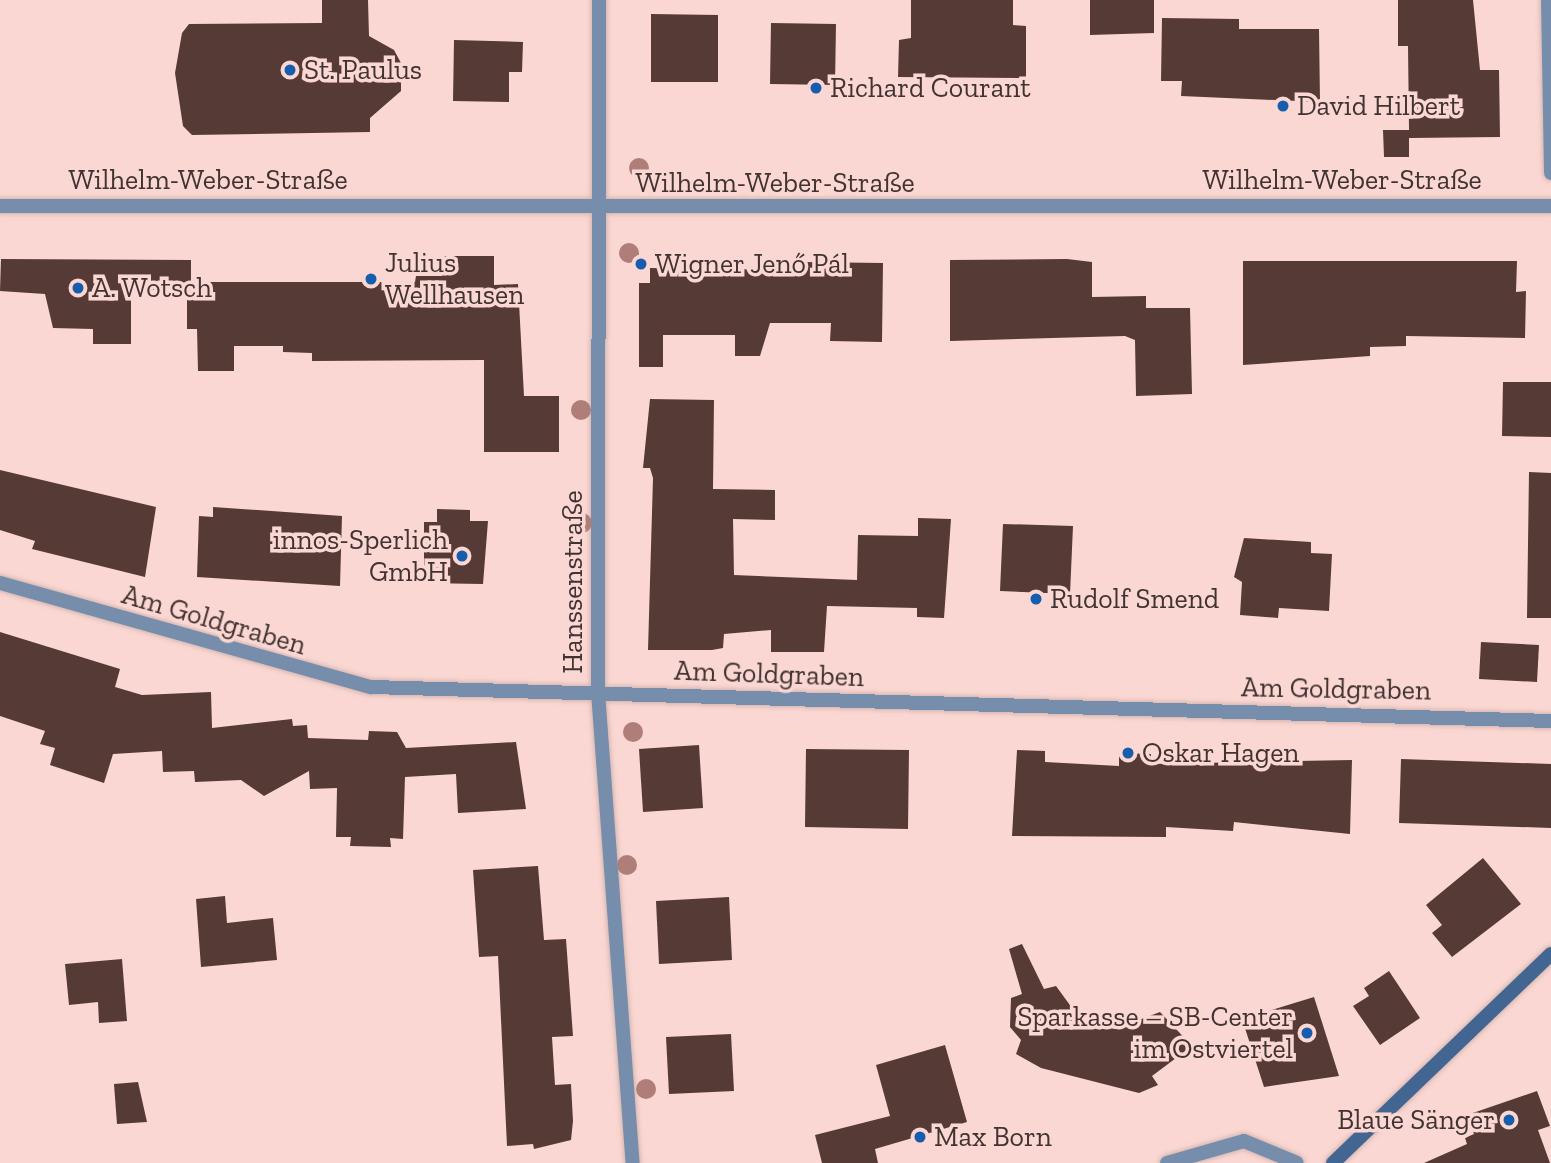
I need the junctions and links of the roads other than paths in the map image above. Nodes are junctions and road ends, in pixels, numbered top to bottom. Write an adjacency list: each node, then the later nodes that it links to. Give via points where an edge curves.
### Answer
1 (599, 0): 6 (street, Hanssenstraße)
2 (1548, 0): 3 (street)
3 (1551, 173)
4 (0, 206): 6 (street, Wilhelm-Weber-Straße)
5 (1551, 206): 6 (street, Wilhelm-Weber-Straße)
6 (598, 207): 8 (street, Hanssenstraße)
7 (0, 583): 8 (street, Am Goldgraben, via 350,684)
8 (598, 692): 9 (street, Am Goldgraben); 11 (street, Hanssenstraße)
9 (1551, 721)
10 (1551, 954): 14 (street)
11 (633, 1163)
12 (1167, 1163): 13 (street, via 1244,1141)
13 (1297, 1163)
14 (1333, 1163)

